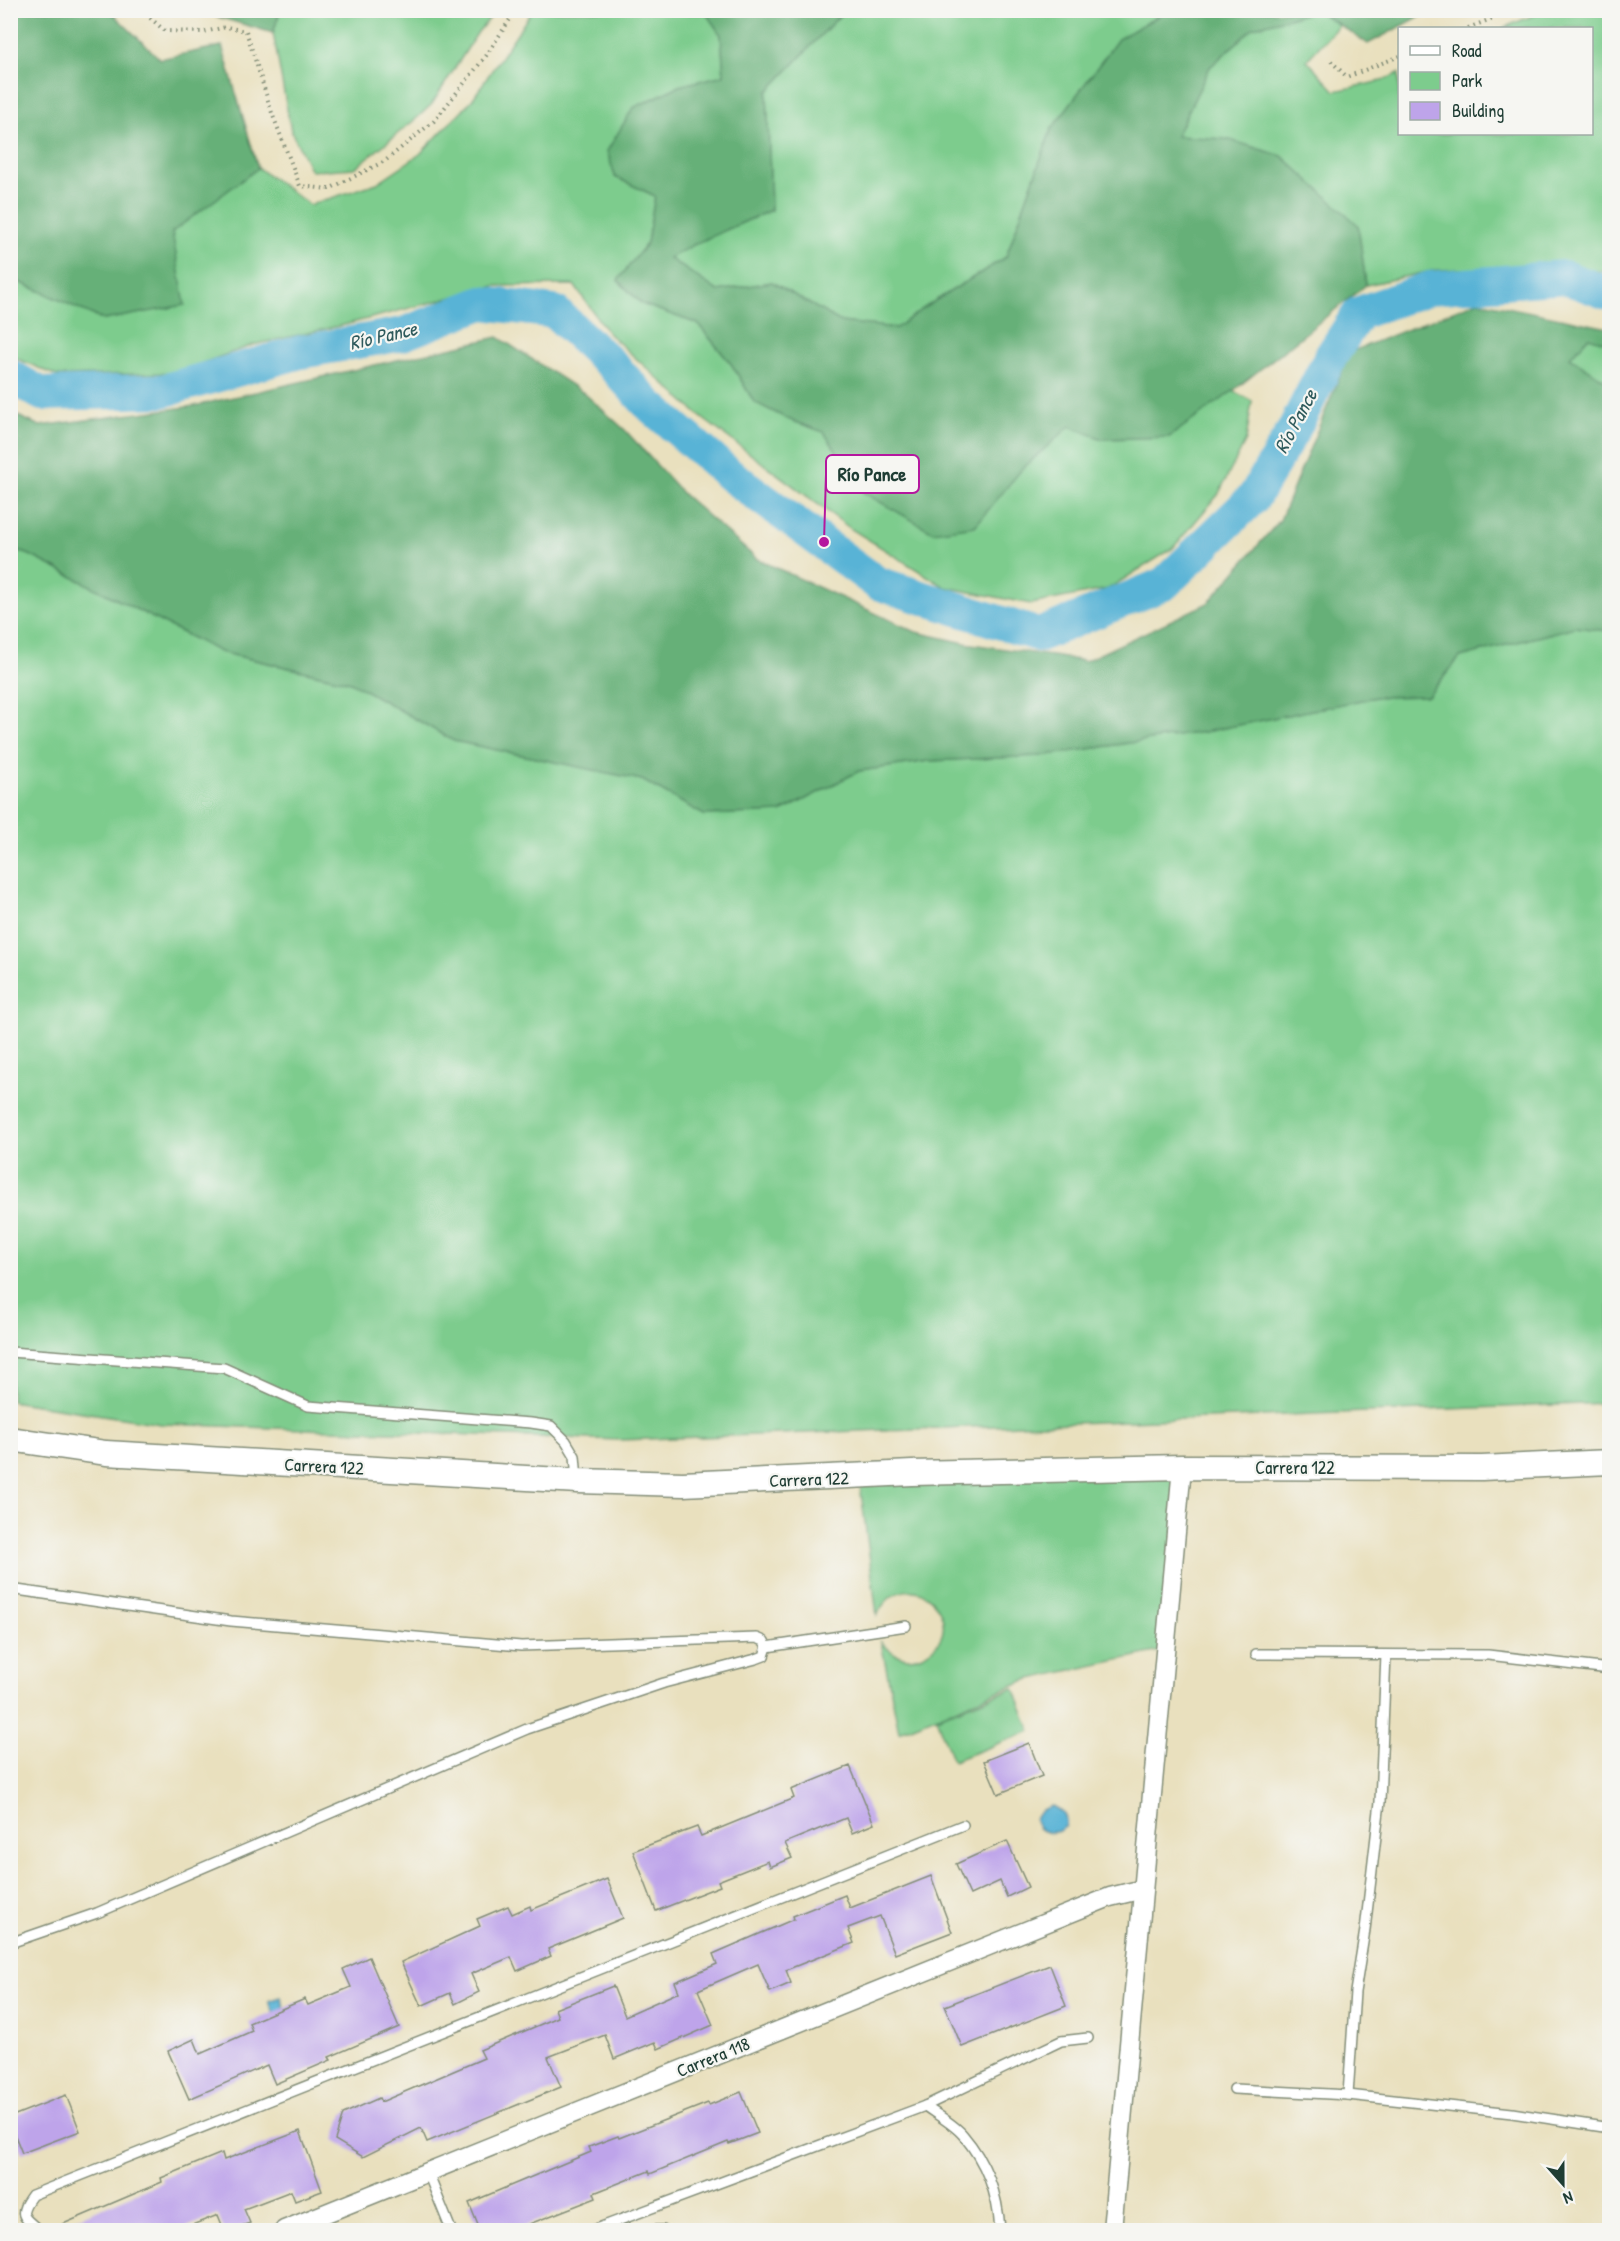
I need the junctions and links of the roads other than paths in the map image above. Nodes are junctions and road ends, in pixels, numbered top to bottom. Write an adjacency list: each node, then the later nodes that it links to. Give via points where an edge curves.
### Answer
1 (10, 1352): 5 (lane, via 225,1368 308,1406 550,1426 575,1456)
2 (10, 1438): 5 (street, Carrera 122, via 106,1453)
3 (1610, 1462): 4 (street, Carrera 122, via 1482,1468)
4 (1182, 1467): 5 (street, Carrera 122, via 912,1473 683,1484); 13 (street)
5 (578, 1481)
6 (10, 1589): 8 (lane, via 231,1621 521,1646 757,1638)
7 (906, 1626): 8 (lane)
8 (767, 1647): 14 (lane, via 764,1656 756,1659 664,1683 527,1729 97,1913)
9 (1256, 1654): 10 (lane)
10 (1386, 1655): 11 (lane, via 1488,1655); 17 (lane, via 1380,1802 1355,1992)
11 (1610, 1669)
12 (963, 1825): 21 (lane, via 32,2195 23,2216)
13 (1143, 1890): 20 (street, Carrera 118, via 1110,1897); 28 (street)
14 (10, 1943)
15 (1088, 2038): 18 (lane, via 1061,2041)
16 (1234, 2089): 17 (lane)
17 (1348, 2095): 19 (lane)
18 (926, 2106): 24 (lane); 27 (lane, via 962,2134 988,2172)
19 (1610, 2128)
20 (428, 2173): 22 (street, Carrera 118); 23 (lane)
21 (39, 2230)
22 (284, 2230)
23 (451, 2230)
24 (593, 2230)
25 (609, 2230): 26 (lane)
26 (663, 2230)
27 (1000, 2230)
28 (1112, 2230)

